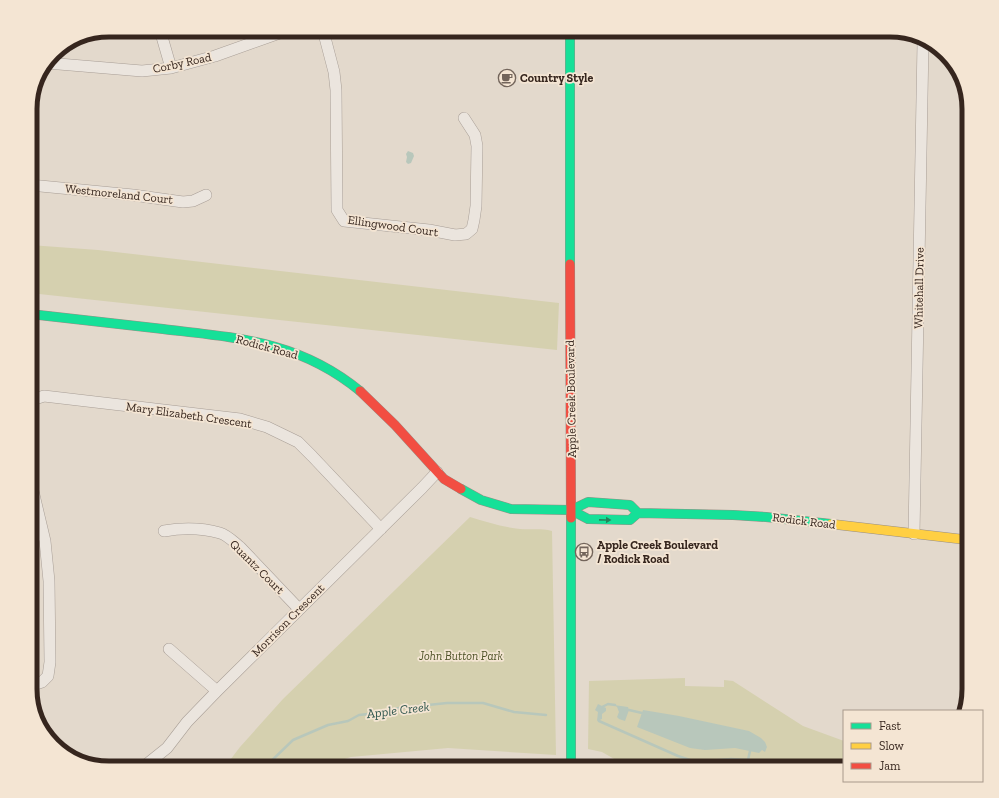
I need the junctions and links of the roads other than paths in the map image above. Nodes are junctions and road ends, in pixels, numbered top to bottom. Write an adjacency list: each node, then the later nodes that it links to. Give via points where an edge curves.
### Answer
1 (162, 37): 7 (street)
2 (268, 37): 7 (street, Corby Road)
3 (325, 37): 8 (street, Ellingwood Court, via 336,90 337,210 344,221 455,235 466,234 472,229 476,206 478,146 475,135)
4 (570, 37): 15 (main road, Apple Creek Boulevard)
5 (923, 45): 19 (street, Whitehall Drive)
6 (53, 64): 7 (street, Corby Road, via 142,71)
7 (171, 68)
8 (464, 118)
9 (37, 186): 10 (street, Westmoreland Court, via 183,202)
10 (206, 195)
11 (37, 315): 13 (main road, Rodick Road, via 230,337 256,341 297,353 352,384 386,416)
12 (37, 398): 17 (street, Mary Elizabeth Crescent, via 44,396 240,419 267,427 298,442)
13 (437, 472): 15 (main road, Rodick Road, via 444,479 481,500 511,509); 17 (street, Morrison Crescent)
14 (37, 507): 23 (street, via 45,541 49,581 50,662 48,676)
15 (571, 510): 16 (main road, Rodick Road, via 588,502 630,506); 16 (main road, Rodick Road, one-way to 16, via 588,519 630,520); 26 (main road, Apple Creek Boulevard)
16 (638, 513): 19 (main road, Rodick Road, via 733,514)
17 (381, 529): 21 (street, Morrison Crescent)
18 (164, 531): 21 (street, Quantz Court, via 188,529 220,533 230,538)
19 (914, 534): 20 (main road, Rodick Road)
20 (962, 539)
21 (299, 609): 24 (street, Morrison Crescent)
22 (169, 649): 24 (street)
23 (37, 684)
24 (217, 691): 25 (street, Morrison Crescent, via 187,722 167,748)
25 (151, 761)
26 (571, 761)

